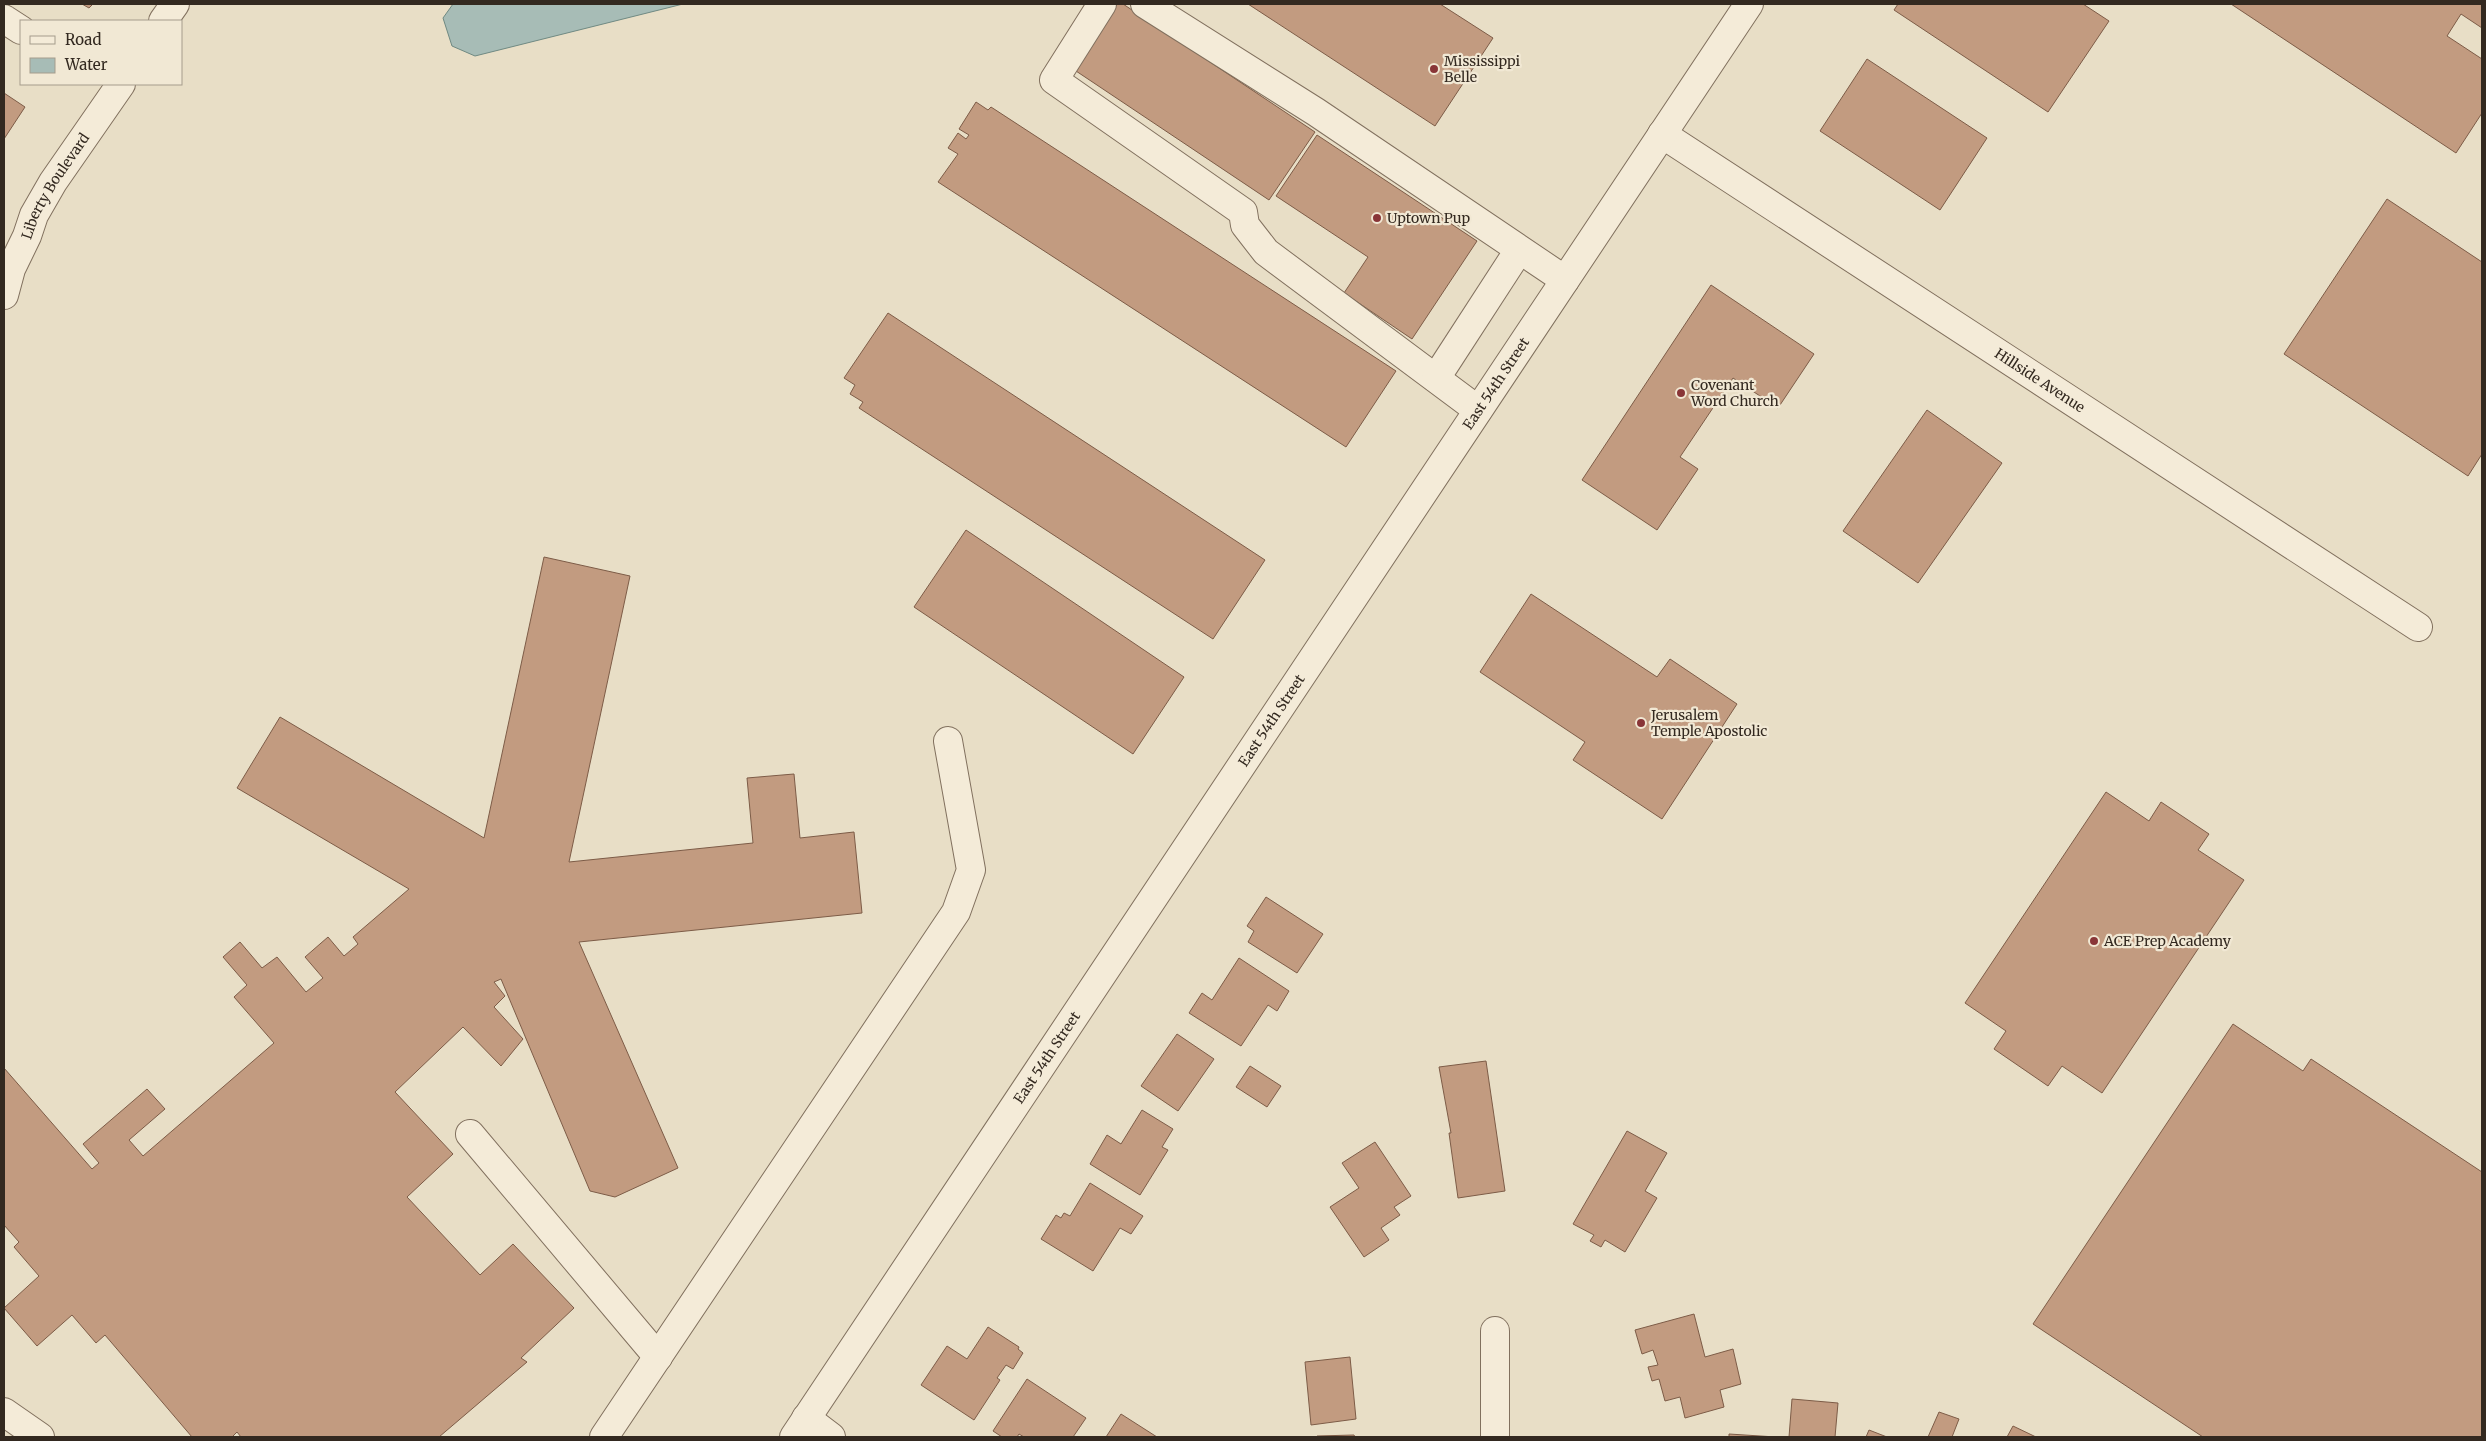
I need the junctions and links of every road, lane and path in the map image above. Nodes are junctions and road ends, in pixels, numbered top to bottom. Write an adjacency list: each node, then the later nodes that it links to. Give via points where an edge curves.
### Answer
1 (175, 4): 6 (street)
2 (1102, 4): 13 (street, via 1054,80 1243,212 1245,225 1266,252)
3 (1145, 4): 10 (street, via 1316,112)
4 (1749, 4): 9 (street, East 54th Street)
5 (4, 18): 7 (street)
6 (164, 20)
7 (20, 29)
8 (112, 87): 12 (street, Liberty Boulevard, via 34,215 11,269)
9 (1662, 134): 11 (street, East 54th Street); 15 (street, Hillside Avenue)
10 (1519, 250): 11 (street); 13 (street)
11 (1565, 280): 14 (street, East 54th Street)
12 (4, 295)
13 (1436, 378): 14 (street)
14 (1478, 410): 21 (street, East 54th Street)
15 (2418, 627)
16 (948, 741): 19 (street, via 972,870 956,912)
17 (470, 1134): 19 (street)
18 (1495, 1331): 25 (street)
19 (658, 1357): 23 (street)
20 (4, 1412): 22 (street)
21 (800, 1428): 24 (street)
22 (40, 1437)
23 (604, 1437)
24 (831, 1437)
25 (1495, 1437)

